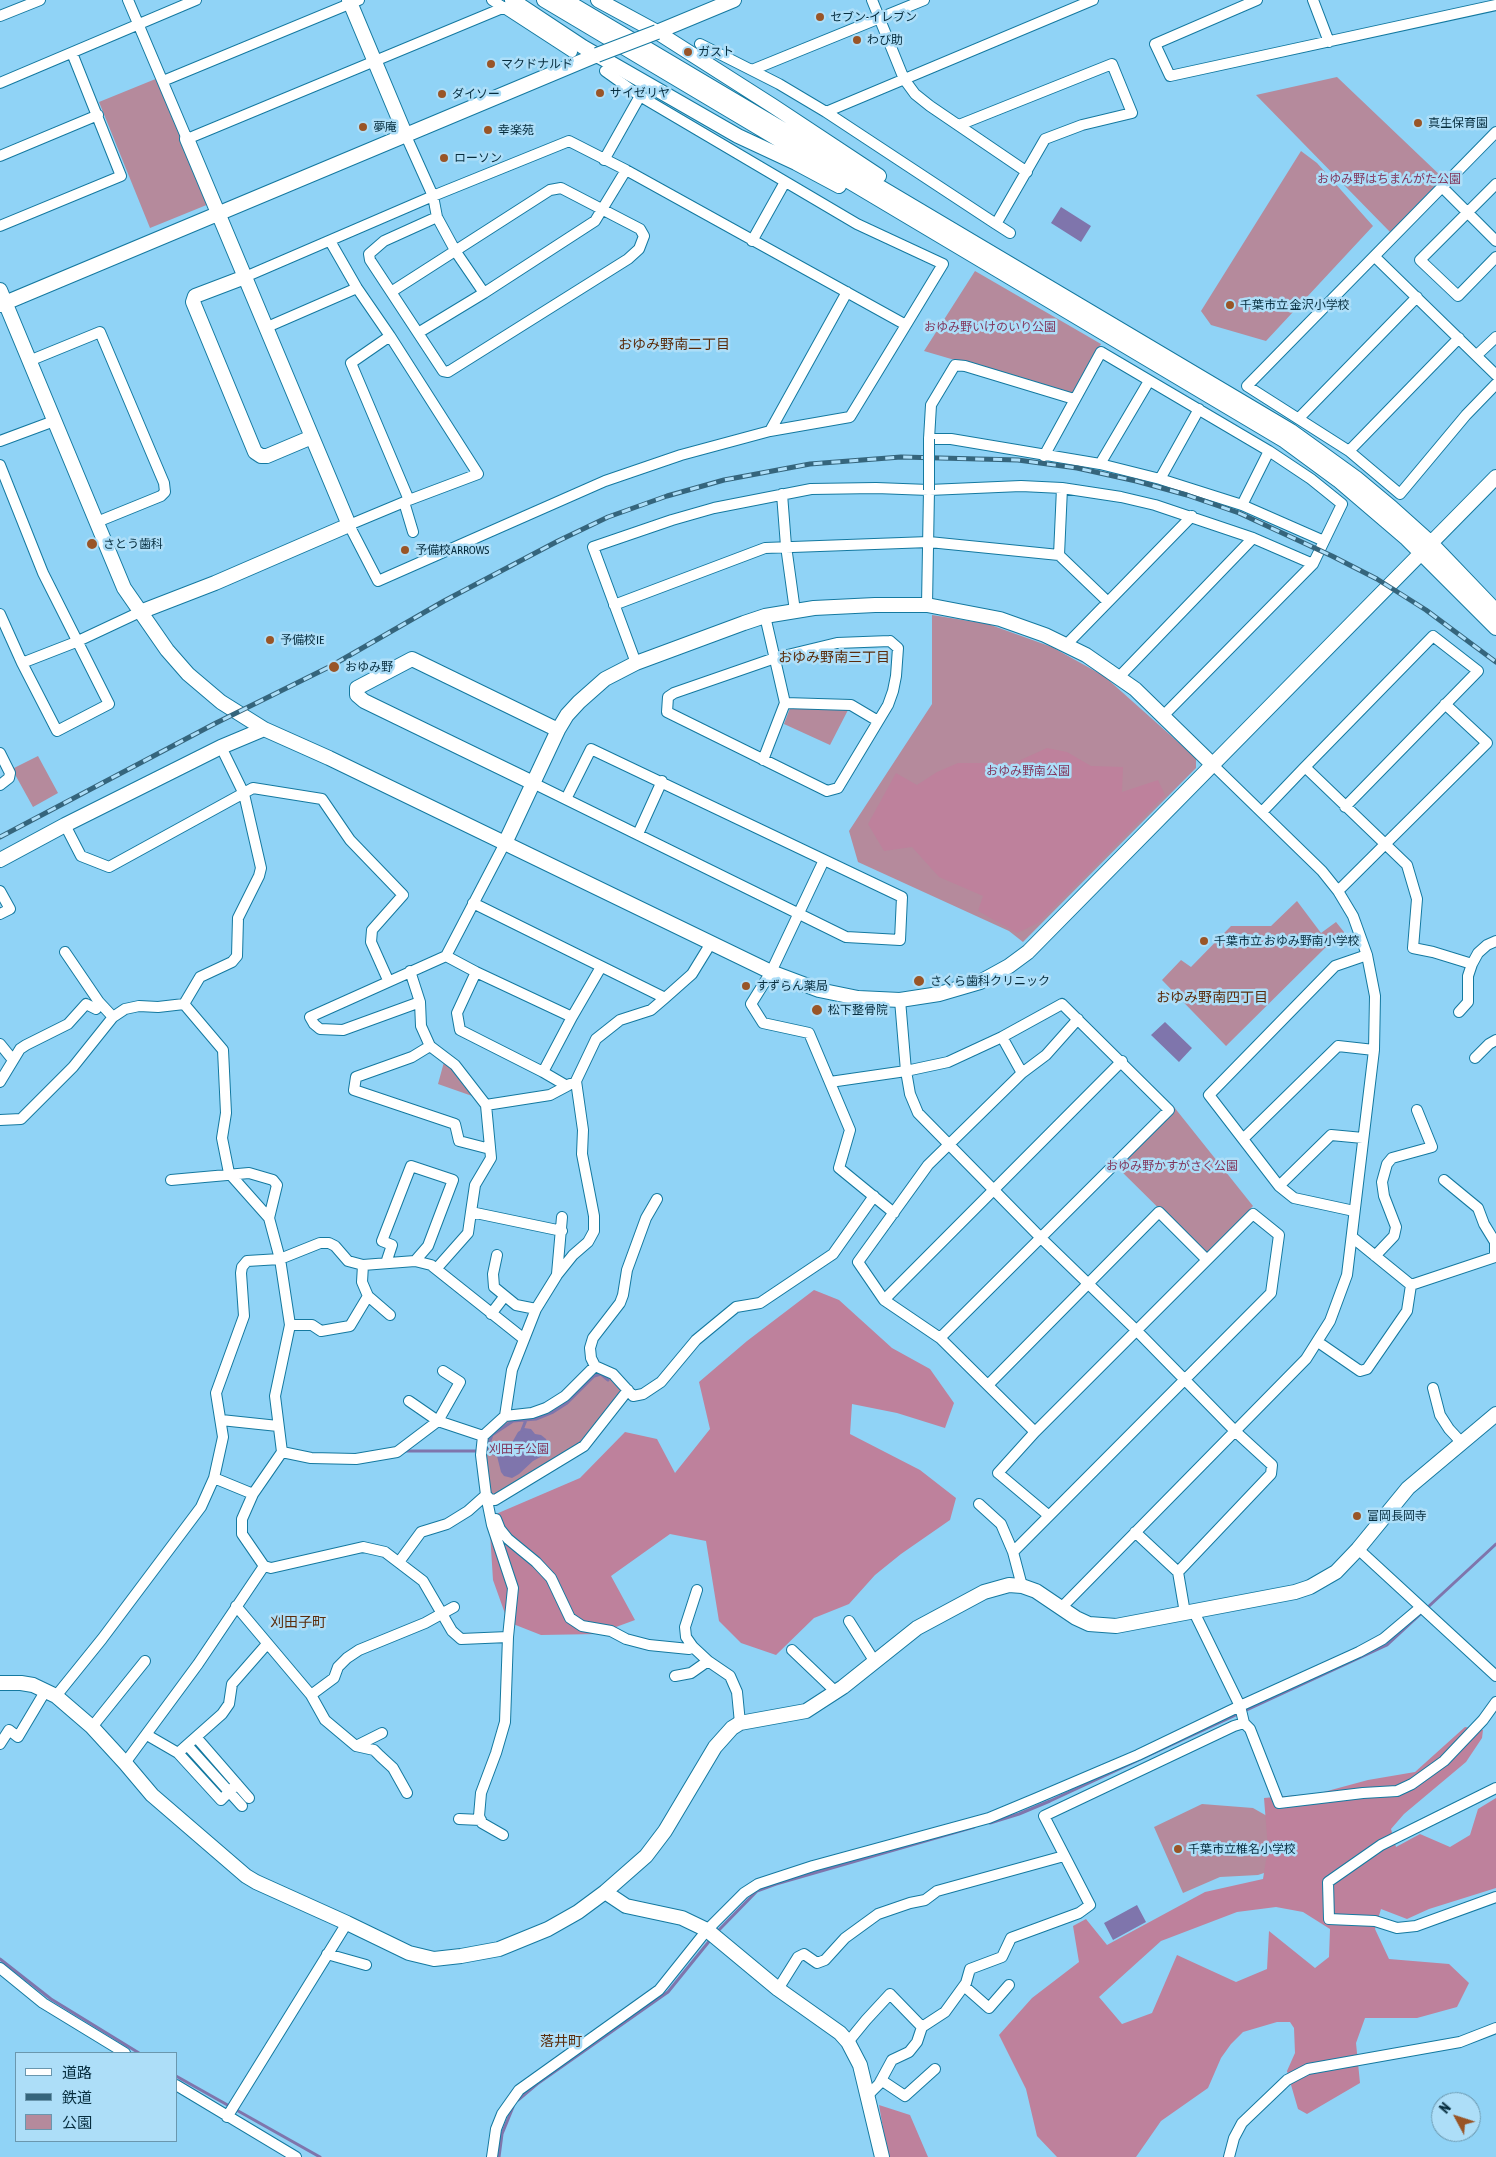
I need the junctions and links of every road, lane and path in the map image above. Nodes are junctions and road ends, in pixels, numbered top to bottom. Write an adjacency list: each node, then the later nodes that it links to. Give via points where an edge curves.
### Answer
1 (40, 0): 15 (street)
2 (128, 0): 20 (street)
3 (196, 0): 20 (street)
4 (492, 0): 16 (street)
5 (544, 0): 52 (street)
6 (565, 0): 52 (street)
7 (598, 0): 21 (street)
8 (734, 0): 21 (street)
9 (872, 0): 19 (street)
10 (924, 0): 19 (street)
11 (1257, 0): 22 (street, via 1155,44 1170,76)
12 (1313, 0): 22 (street)
13 (353, 1): 27 (street); 31 (street)
14 (1086, 1): 30 (street)
15 (19, 4): 18 (street)
16 (508, 4): 24 (street); 26 (street); 27 (street)
17 (1496, 6): 22 (street)
18 (0, 16)
19 (880, 19): 28 (street); 30 (street)
20 (138, 24): 25 (street); 31 (street)
21 (657, 32): 26 (street, bridge); 52 (street, via 914,201)
22 (1329, 42)
23 (700, 44): 28 (street)
24 (572, 52)
25 (72, 53): 32 (street); 35 (street)
26 (598, 55): 38 (street); 52 (street, via 738,136 796,163 909,224)
27 (375, 61): 38 (street); 39 (street)
28 (752, 70): 34 (street)
29 (605, 72): 33 (street)
30 (904, 79): 34 (street); 36 (street, via 915,94)
31 (163, 81): 39 (street)
32 (0, 83)
33 (640, 96): 41 (street); 44 (street)
34 (826, 112): 53 (street)
35 (98, 115): 40 (street); 54 (street, via 122,176)
36 (959, 125): 43 (street); 43 (street, via 1112,64 1132,113 1082,125 1045,139)
37 (1496, 132): 46 (street)
38 (406, 136): 47 (street); 50 (street)
39 (187, 139): 50 (street)
40 (0, 156)
41 (604, 160): 42 (street); 47 (street, via 569,141)
42 (626, 170): 48 (street); 57 (street)
43 (1027, 172): 53 (street)
44 (785, 182): 57 (street); 69 (street, via 857,224 943,264)
45 (1496, 184): 49 (street)
46 (1442, 187): 49 (street); 61 (street)
47 (433, 196): 51 (street); 56 (street)
48 (603, 210): 59 (street, via 561,188 550,190); 66 (street, via 584,229); 71 (street, via 640,229 644,236 639,249 628,259 448,372 443,371)
49 (1468, 212): 58 (street); 60 (street, via 1420,260 1458,296)
50 (218, 215): 62 (street); 68 (street)
51 (437, 217): 59 (street); 64 (street, via 384,241 369,254)
52 (924, 220): 108 (street, via 1285,441)
53 (996, 224): 55 (street)
54 (0, 226)
55 (1010, 233)
56 (330, 241): 62 (street); 63 (street)
57 (752, 241): 65 (street)
58 (1496, 241)
59 (456, 252): 64 (street); 66 (street)
60 (1496, 257)
61 (1375, 258): 67 (street); 82 (street, via 1247,386)
62 (245, 277): 70 (street); 85 (street, via 195,296 193,302 255,452 267,456)
63 (357, 288): 70 (street); 72 (street)
64 (391, 292): 71 (street)
65 (847, 292): 69 (street); 84 (street)
66 (484, 293): 71 (street)
67 (1417, 297): 74 (street); 82 (street)
68 (2, 299): 76 (street)
69 (906, 324): 84 (street, via 850,417)
70 (266, 328): 85 (street)
71 (418, 334)
72 (390, 336): 98 (street, via 352,363); 98 (street, via 478,474)
73 (1496, 337): 75 (street)
74 (1459, 338): 75 (street); 89 (street)
75 (1477, 355): 77 (street)
76 (29, 361): 83 (street); 101 (street, via 100,332 138,420 164,482 165,492)
77 (1496, 375)
78 (1148, 381): 80 (street, via 1101,352); 81 (street); 91 (street)
79 (1496, 384): 89 (street, via 1400,494)
80 (1074, 399): 86 (street, via 955,365 931,405); 90 (street)
81 (1199, 409): 88 (street); 94 (street)
82 (1299, 418): 89 (street)
83 (54, 421): 87 (street); 101 (street)
84 (770, 430): 102 (street, via 605,481 378,581)
85 (312, 437): 102 (street)
86 (930, 439): 90 (street, via 951,439); 96 (street, bridge)
87 (0, 441)
88 (1269, 451): 99 (street); 105 (street, via 1342,504)
89 (1349, 451)
90 (1044, 456): 91 (street)
91 (1100, 464): 94 (street)
92 (0, 465): 120 (street, via 43,573)
93 (1496, 477): 108 (street)
94 (1160, 479): 99 (street)
95 (1062, 488): 96 (street, via 1021,486); 100 (street, via 1120,497); 109 (street)
96 (929, 490): 97 (street, via 811,489); 106 (street)
97 (782, 494): 107 (street); 112 (street, via 714,508 592,547)
98 (406, 501): 102 (street); 103 (street)
99 (1242, 505): 105 (street)
100 (1192, 516): 104 (street); 111 (street)
101 (97, 522): 116 (street, via 124,588)
102 (349, 525): 116 (street)
103 (413, 532)
104 (1254, 538): 110 (street); 125 (street)
105 (1324, 541): 110 (street)
106 (929, 542): 107 (street); 109 (street); 113 (street)
107 (786, 546): 112 (street, via 765,548); 115 (street)
108 (1426, 548): 114 (street); 119 (street); 135 (street)
109 (1059, 555): 111 (street)
110 (1314, 564): 128 (street)
111 (1108, 602): 121 (street)
112 (614, 605): 123 (street)
113 (927, 605): 115 (street, via 867,605); 121 (street, via 1000,619)
114 (1496, 610)
115 (795, 611): 118 (street)
116 (140, 612): 120 (street); 130 (street, via 188,674 221,702)
117 (0, 614): 124 (street)
118 (765, 616): 122 (street); 123 (street)
119 (1496, 628)
120 (76, 642): 124 (street); 124 (street, via 109,704 57,731)
121 (1067, 644): 125 (street)
122 (775, 658): 126 (street); 129 (street, via 837,643 890,641 898,648 896,676 888,705); 134 (street, via 674,693 668,698 666,712)
123 (636, 662): 131 (street, via 592,689)
124 (22, 663)
125 (1119, 677): 128 (street)
126 (785, 703): 129 (street, via 851,705); 134 (street)
127 (1445, 704): 136 (street, via 1478,670 1433,636); 142 (street); 147 (street, via 1486,743)
128 (1164, 715): 135 (street)
129 (878, 721): 134 (street, via 838,788 828,791)
130 (264, 729): 132 (street); 146 (street)
131 (558, 730): 138 (street); 138 (street, via 412,659 357,688 364,701)
132 (220, 748): 140 (street); 144 (street)
133 (0, 753): 139 (street, via 10,773)
134 (763, 760)
135 (1214, 765): 143 (street); 167 (street, via 1028,952 980,982 939,994)
136 (1305, 767): 142 (street); 143 (street)
137 (662, 781): 141 (street, via 591,749); 145 (street); 149 (street)
138 (533, 783): 141 (street); 146 (street)
139 (0, 785)
140 (244, 794): 144 (street, via 109,867 81,856); 165 (street, via 253,788 322,799 350,840 403,895 372,930 371,942); 170 (street, via 261,868 238,918 237,956 232,962 200,977)
141 (566, 799): 145 (street)
142 (1345, 807): 147 (street)
143 (1262, 812): 151 (street)
144 (65, 825): 148 (street)
145 (638, 834): 154 (street)
146 (505, 842): 152 (street); 156 (street)
147 (1385, 845): 151 (street); 160 (street, via 1407,865 1417,899 1413,948)
148 (0, 860)
149 (824, 860): 154 (street); 154 (street, via 902,898 900,940 846,937)
150 (0, 891): 153 (street, via 10,909)
151 (1338, 891): 158 (street, via 1356,924)
152 (474, 903): 159 (street); 161 (street)
153 (0, 914)
154 (799, 914): 164 (street)
155 (1496, 942): 160 (street, via 1478,953)
156 (711, 943): 164 (street); 166 (street, via 692,974)
157 (65, 952): 168 (street)
158 (1367, 955): 179 (street, via 1375,996); 193 (street, via 1335,966 1209,1095)
159 (446, 956): 162 (street); 163 (street)
160 (1472, 964): 171 (street, via 1468,976 1468,1002)
161 (601, 967): 166 (street); 173 (street)
162 (410, 971): 165 (street); 169 (street)
163 (476, 972): 173 (street); 184 (street, via 457,1013 460,1030)
164 (772, 972): 167 (street, via 819,990 858,998); 187 (street, via 751,1004 763,1023 808,1033)
165 (388, 980): 169 (street, via 310,1016 314,1024 320,1029 343,1030)
166 (665, 998): 188 (street, via 651,1010 620,1020 596,1039)
167 (900, 1000): 183 (street)
168 (100, 1002): 172 (street); 181 (street, via 96,1009 86,1004 68,1024 26,1045)
169 (420, 1002): 178 (street, via 421,1026)
170 (184, 1004): 172 (street, via 158,1008 139,1006 125,1009); 196 (street, via 223,1050 226,1113 222,1138)
171 (1459, 1012)
172 (113, 1017): 191 (street, via 73,1067 21,1119)
173 (572, 1017): 184 (street)
174 (1078, 1019): 175 (street, via 1062,1004); 182 (street); 185 (street, via 1046,1055)
175 (1002, 1037): 183 (street, via 948,1062); 185 (street)
176 (1496, 1040): 180 (street)
177 (0, 1044): 181 (street)
178 (430, 1046): 189 (street, via 455,1065); 195 (street, via 412,1057 356,1077 354,1090 455,1124 459,1141)
179 (1374, 1050): 192 (street); 193 (street, via 1338,1046)
180 (1476, 1058)
181 (13, 1060): 186 (street)
182 (1122, 1062): 200 (street); 210 (street, via 1169,1110)
183 (906, 1071): 187 (street); 194 (street, via 910,1094 918,1112)
184 (543, 1072): 188 (street)
185 (1022, 1073): 194 (street)
186 (0, 1082)
187 (830, 1082): 201 (street, via 850,1130 839,1168)
188 (571, 1083): 189 (street, via 550,1095); 220 (street, via 583,1130 582,1154 594,1231)
189 (486, 1105): 195 (street)
190 (1417, 1110): 212 (street, via 1432,1147 1392,1158 1387,1164 1382,1182 1384,1196 1396,1227 1394,1236)
191 (0, 1120)
192 (1363, 1138): 199 (street, via 1331,1134); 203 (street)
193 (1243, 1139): 199 (street)
194 (948, 1145): 200 (street); 205 (street, via 928,1165)
195 (490, 1149): 204 (street, via 491,1158 475,1185)
196 (232, 1176): 197 (street); 207 (street); 207 (street, via 249,1173 273,1180 278,1185)
197 (171, 1180)
198 (1444, 1180): 213 (street, via 1478,1208 1494,1242)
199 (1279, 1186): 203 (street, via 1294,1198)
200 (993, 1190): 210 (street); 225 (street)
201 (874, 1196): 205 (street); 239 (street, via 833,1254 760,1303 736,1307 696,1340 661,1382 643,1394 633,1396)
202 (657, 1199): 234 (street, via 646,1218 627,1270 620,1303 593,1338 590,1348)
203 (1354, 1211): 209 (street)
204 (471, 1212): 208 (street); 219 (street, via 468,1233)
205 (894, 1213): 225 (street, via 858,1262)
206 (562, 1217): 208 (street)
207 (269, 1218): 214 (street)
208 (562, 1231): 220 (street)
209 (1352, 1237): 212 (street); 233 (street, via 1342,1292)
210 (1041, 1238): 221 (street); 231 (street)
211 (497, 1255): 224 (street, via 494,1287)
212 (1375, 1256): 222 (street)
213 (1495, 1258): 222 (street)
214 (280, 1259): 218 (street, via 320,1243 329,1243 348,1262); 229 (street); 243 (street, via 247,1261 242,1267 244,1316 216,1393)
215 (1207, 1260): 221 (street, via 1159,1212); 230 (street); 236 (street, via 1253,1214 1278,1235 1271,1293)
216 (415, 1261): 217 (street); 217 (street, via 428,1246 453,1180 411,1166 382,1241 392,1244); 219 (street)
217 (386, 1263): 218 (street)
218 (363, 1265): 223 (street, via 362,1282)
219 (437, 1268): 227 (street)
220 (557, 1275): 226 (street)
221 (1089, 1284): 230 (street); 237 (street)
222 (1411, 1285): 233 (street, via 1407,1311 1367,1369 1360,1371)
223 (368, 1296): 228 (street); 229 (street, via 350,1326 321,1331 312,1325)
224 (504, 1297): 226 (street, via 516,1305); 227 (street)
225 (884, 1300): 231 (street)
226 (536, 1309): 232 (street)
227 (491, 1314): 232 (street)
228 (390, 1315)
229 (290, 1325): 245 (street, via 275,1396)
230 (1136, 1330): 236 (street); 246 (street)
231 (940, 1338): 237 (street)
232 (524, 1339): 242 (street, via 512,1370)
233 (1318, 1342): 247 (street, via 1288,1379)
234 (595, 1366): 239 (street, via 613,1374); 242 (street, via 565,1396 546,1408)
235 (443, 1371): 244 (street, via 460,1382)
236 (1185, 1378): 247 (street); 255 (street)
237 (988, 1386): 246 (street)
238 (1433, 1388): 249 (street, via 1440,1415)
239 (628, 1390): 253 (street, via 584,1446 496,1500)
240 (409, 1401): 244 (street)
241 (1496, 1414): 249 (street)
242 (505, 1416): 248 (street)
243 (220, 1420): 245 (street); 251 (street, via 224,1437)
244 (438, 1422): 248 (street); 250 (street, via 397,1452 356,1459 311,1458)
245 (278, 1426): 250 (street)
246 (1035, 1432): 255 (street, via 998,1473)
247 (1236, 1432): 256 (street); 261 (street, via 1272,1466 1272,1474)
248 (483, 1436): 253 (street, via 480,1455)
249 (1462, 1443): 257 (street, via 1408,1488)
250 (282, 1452): 252 (street)
251 (214, 1478): 252 (street); 282 (street, via 201,1507 102,1639)
252 (253, 1494): 260 (street, via 242,1519 242,1534)
253 (488, 1497): 259 (street, via 447,1524 421,1532); 271 (street, via 492,1525 513,1588); 273 (street, via 500,1529 551,1578 570,1618 582,1626 612,1631 626,1639 649,1645)
254 (979, 1504): 258 (street, via 1001,1524)
255 (1048, 1515): 258 (street)
256 (1135, 1532): 261 (street); 267 (street)
257 (1358, 1549): 266 (street); 268 (street, via 1336,1572 1310,1587)
258 (1013, 1552): 262 (street)
259 (399, 1562): 260 (street, via 385,1552 363,1548 271,1568); 269 (street, via 423,1581)
260 (264, 1566): 264 (street)
261 (1178, 1572): 268 (street)
262 (1022, 1586): 267 (street, via 1036,1591); 277 (street, via 1010,1585 984,1592 917,1628)
263 (697, 1590): 273 (street, via 685,1627 686,1637)
264 (236, 1606): 272 (street); 290 (street)
265 (454, 1607): 269 (street)
266 (1421, 1607): 279 (street); 285 (street, via 1383,1639)
267 (1061, 1608): 268 (street, via 1089,1624 1103,1626)
268 (1189, 1613): 285 (street)
269 (441, 1614): 271 (street, via 461,1639); 283 (street, via 359,1650 338,1667 334,1678)
270 (849, 1622): 277 (street)
271 (508, 1638): 304 (street, via 505,1722 481,1793)
272 (267, 1644): 283 (street); 291 (street, via 232,1684 229,1704 222,1714)
273 (693, 1647): 276 (street)
274 (792, 1650): 281 (street)
275 (146, 1661): 288 (street)
276 (708, 1661): 278 (street, via 692,1673); 286 (street, via 730,1676 737,1692)
277 (874, 1662): 281 (street)
278 (675, 1676)
279 (1496, 1676)
280 (0, 1683): 282 (street, via 22,1683)
281 (836, 1692): 286 (street, via 798,1713)
282 (51, 1693): 288 (street); 292 (street, via 18,1736 9,1730)
283 (310, 1695): 294 (street, via 325,1720)
284 (1496, 1702): 287 (street, via 1444,1761 1412,1784 1396,1791 1279,1803 1250,1729)
285 (1240, 1706): 287 (street); 310 (street, via 1138,1755 989,1818 758,1884 744,1893)
286 (740, 1723): 307 (street, via 722,1737 665,1831 646,1856)
287 (1244, 1723): 306 (street, via 1044,1816)
288 (92, 1727): 296 (street)
289 (382, 1733): 294 (street)
290 (147, 1735): 295 (street); 296 (street)
291 (196, 1738): 293 (street); 297 (street)
292 (0, 1744)
293 (187, 1745): 295 (street); 299 (street)
294 (356, 1746): 300 (street, via 374,1750 393,1768)
295 (178, 1753): 299 (street, via 221,1800)
296 (126, 1763): 309 (street, via 152,1795 246,1876)
297 (238, 1784): 299 (street); 301 (street)
298 (1496, 1788): 308 (street, via 1381,1845 1328,1882 1329,1920 1375,1921 1397,1928 1416,1926)
299 (229, 1792): 302 (street)
300 (407, 1793)
301 (249, 1798)
302 (242, 1806)
303 (459, 1819): 304 (street)
304 (480, 1820): 305 (street)
305 (503, 1835)
306 (1064, 1856): 315 (street, via 1090,1905 1079,1913 1012,1938 1002,1956 970,1969); 316 (street, via 938,1891 925,1900 878,1914 844,1938 825,1960 817,1963 804,1954 798,1957)
307 (605, 1892): 309 (street, via 578,1912 520,1940 499,1948 444,1958 409,1953); 310 (street, via 626,1906 682,1918)
308 (1496, 1897)
309 (347, 1923): 311 (street)
310 (712, 1935): 316 (street); 327 (street, via 659,1990 519,2090 502,2114)
311 (327, 1954): 312 (street); 325 (street)
312 (366, 1965)
313 (0, 1968): 320 (street, via 43,2003)
314 (1009, 1985): 315 (street, via 989,2008)
315 (964, 1986): 317 (street, via 945,2012)
316 (778, 1989): 319 (street)
317 (922, 2027): 319 (street, via 890,1994); 322 (street, via 917,2042 909,2052 892,2060)
318 (1496, 2028): 329 (street, via 1460,2042 1301,2072 1287,2080 1242,2123)
319 (848, 2042): 324 (street, via 860,2065)
320 (123, 2052)
321 (935, 2069): 322 (street, via 905,2096)
322 (881, 2080): 324 (street)
323 (178, 2086): 325 (street)
324 (868, 2096): 328 (street)
325 (227, 2117): 326 (street)
326 (296, 2157)
327 (492, 2157)
328 (882, 2157)
329 (1229, 2157)

